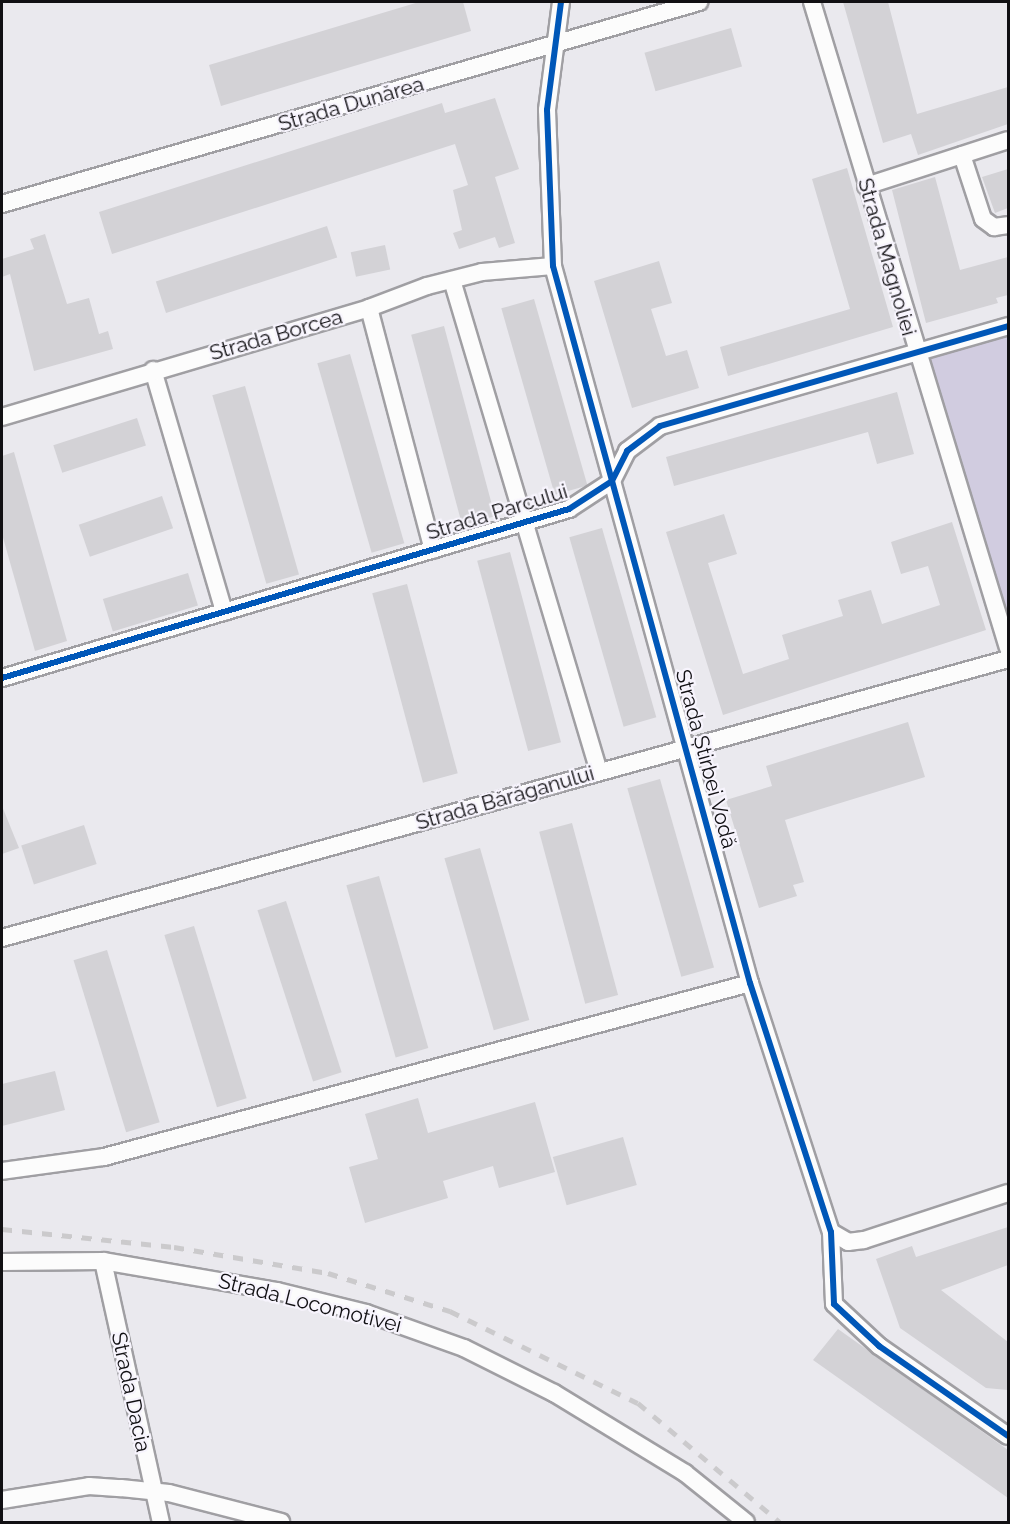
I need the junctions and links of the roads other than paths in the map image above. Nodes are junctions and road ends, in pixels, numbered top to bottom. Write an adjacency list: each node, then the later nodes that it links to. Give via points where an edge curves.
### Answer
1 (561, 2): 4 (street, Strada Știrbei Vodă)
2 (699, 2): 4 (street, Strada Dunărea)
3 (812, 2): 7 (street, Strada Magnoliei)
4 (555, 46): 8 (street, Strada Dunărea); 10 (street, Strada Știrbei Vodă, via 547,110)
5 (1008, 140): 6 (street)
6 (962, 155): 7 (street); 9 (street, via 983,219 994,226)
7 (866, 186): 14 (street, Strada Magnoliei)
8 (2, 204)
9 (1008, 225)
10 (553, 266): 11 (street, Strada Borcea); 17 (street, Strada Știrbei Vodă)
11 (452, 280): 12 (street, Strada Borcea); 18 (street)
12 (369, 308): 15 (street, Strada Borcea); 19 (street)
13 (1008, 326): 14 (street)
14 (915, 355): 17 (street, via 660,426 627,451); 21 (street, Strada Magnoliei)
15 (153, 370): 16 (street, Strada Borcea); 20 (street)
16 (2, 417)
17 (612, 481): 18 (street, Strada Parcului, via 569,509); 24 (street, Strada Știrbei Vodă)
18 (524, 522): 19 (street, Strada Parcului); 25 (street)
19 (433, 550): 20 (street, Strada Parcului)
20 (224, 612): 23 (street, Strada Parcului)
21 (1008, 648)
22 (1008, 659): 24 (street, Strada Bărăganului)
23 (2, 678)
24 (686, 747): 25 (street, Strada Bărăganului); 27 (street, Strada Știrbei Vodă)
25 (599, 772): 26 (street, Strada Bărăganului)
26 (2, 938)
27 (750, 983): 28 (street, via 104,1157); 30 (street, Strada Știrbei Vodă)
28 (2, 1171)
29 (1008, 1193): 30 (street, via 864,1240 848,1242)
30 (831, 1232): 33 (street, Strada Știrbei Vodă, via 834,1304 879,1346)
31 (103, 1261): 32 (street, Strada Locomotivei); 34 (street, Strada Dacia); 38 (street, Strada Locomotivei, via 277,1291 366,1313 464,1348 554,1393 686,1473)
32 (2, 1262)
33 (1008, 1436)
34 (153, 1494): 35 (street, via 89,1486); 36 (street, Strada Dacia); 37 (street, via 169,1493)
35 (2, 1500)
36 (161, 1522)
37 (281, 1522)
38 (746, 1522)

